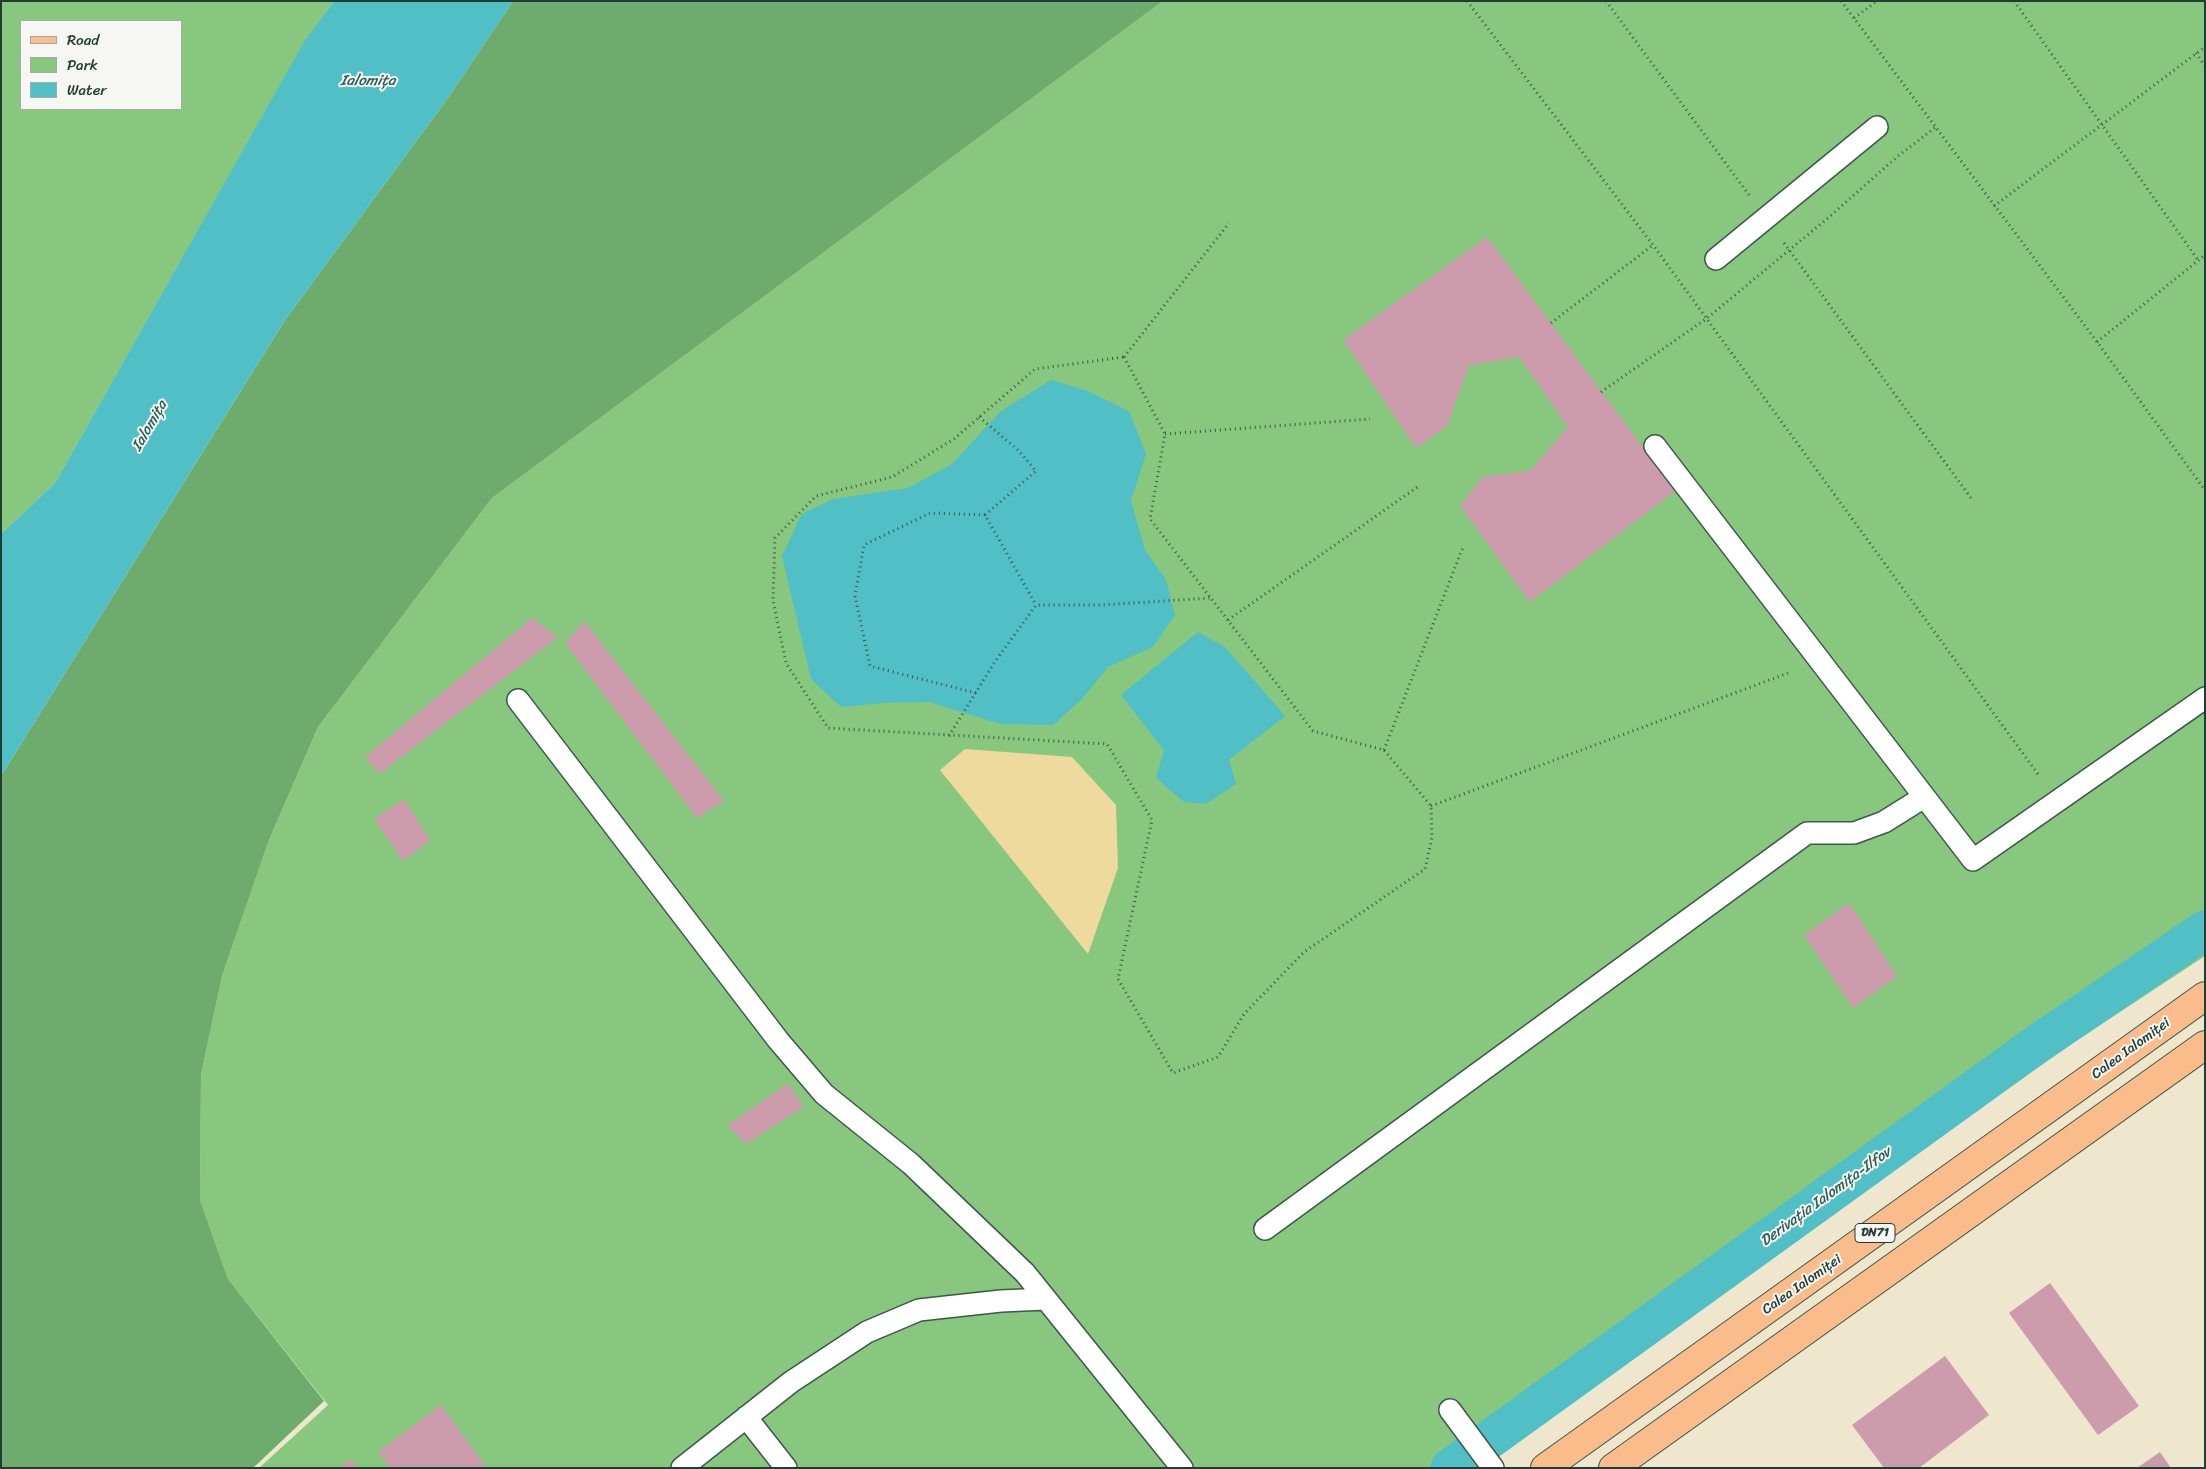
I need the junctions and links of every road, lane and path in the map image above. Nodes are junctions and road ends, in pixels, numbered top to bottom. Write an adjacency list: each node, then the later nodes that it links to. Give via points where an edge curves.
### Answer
1 (1466, 1): 16 (path)
2 (1606, 1): 14 (path)
3 (1842, 1): 6 (path)
4 (1877, 1): 6 (path)
5 (2014, 1): 10 (path)
6 (1854, 18): 12 (path)
7 (2205, 46): 8 (path)
8 (2196, 53): 9 (path); 10 (path)
9 (2205, 66)
10 (2102, 122): 13 (path); 20 (path)
11 (1877, 127): 14 (lane)
12 (1936, 127): 13 (path); 17 (path)
13 (1994, 206): 23 (path)
14 (1766, 218): 17 (path); 19 (lane)
15 (1228, 223): 24 (path)
16 (1653, 246): 21 (path); 22 (path)
17 (1789, 250): 21 (path); 32 (path)
18 (2205, 255): 20 (path)
19 (1716, 259)
20 (2198, 260): 23 (path)
21 (1706, 319): 25 (path); 45 (path)
22 (1550, 323)
23 (2097, 342): 31 (path)
24 (1124, 357): 26 (path, via 1035,369); 28 (path)
25 (1601, 392)
26 (979, 418): 33 (path, via 1018,450 1036,471); 42 (path, via 954,439 892,477 816,496 775,538 773,600 786,663 828,728)
27 (1370, 419): 28 (path)
28 (1165, 434): 35 (path, via 1150,519)
29 (1655, 446): 38 (lane)
30 (1419, 486): 37 (path)
31 (2205, 490)
32 (1971, 498)
33 (985, 515): 36 (path); 39 (path, via 930,513 864,545 855,596 870,666)
34 (1463, 547): 43 (path)
35 (1210, 598): 36 (path); 37 (path)
36 (1036, 605): 39 (path)
37 (1228, 620): 43 (path, via 1313,731)
38 (1820, 661): 44 (lane); 46 (path)
39 (976, 693): 42 (path)
40 (2205, 698): 45 (lane)
41 (518, 700): 50 (lane, via 778,1040 824,1094 911,1164 1024,1273)
42 (950, 736): 46 (path, via 1107,744 1152,820 1118,979 1173,1073 1218,1057 1244,1014 1304,952 1425,869 1432,836)
43 (1384, 750): 46 (path)
44 (1924, 797): 45 (lane, via 1972,860); 49 (lane, via 1884,822 1854,833 1807,833)
45 (2058, 802)
46 (1431, 806)
47 (2205, 996): 57 (main road, Calea Ialomiței / DN71)
48 (2205, 1045): 58 (main road, DN71)
49 (1264, 1229)
50 (1046, 1299): 51 (lane, via 919,1310 867,1332 791,1382); 56 (lane)
51 (746, 1418): 54 (lane); 55 (lane)
52 (1455, 1418): 53 (lane)
53 (1492, 1467)
54 (682, 1468)
55 (786, 1468)
56 (1182, 1468)
57 (1544, 1468)
58 (1613, 1468)

